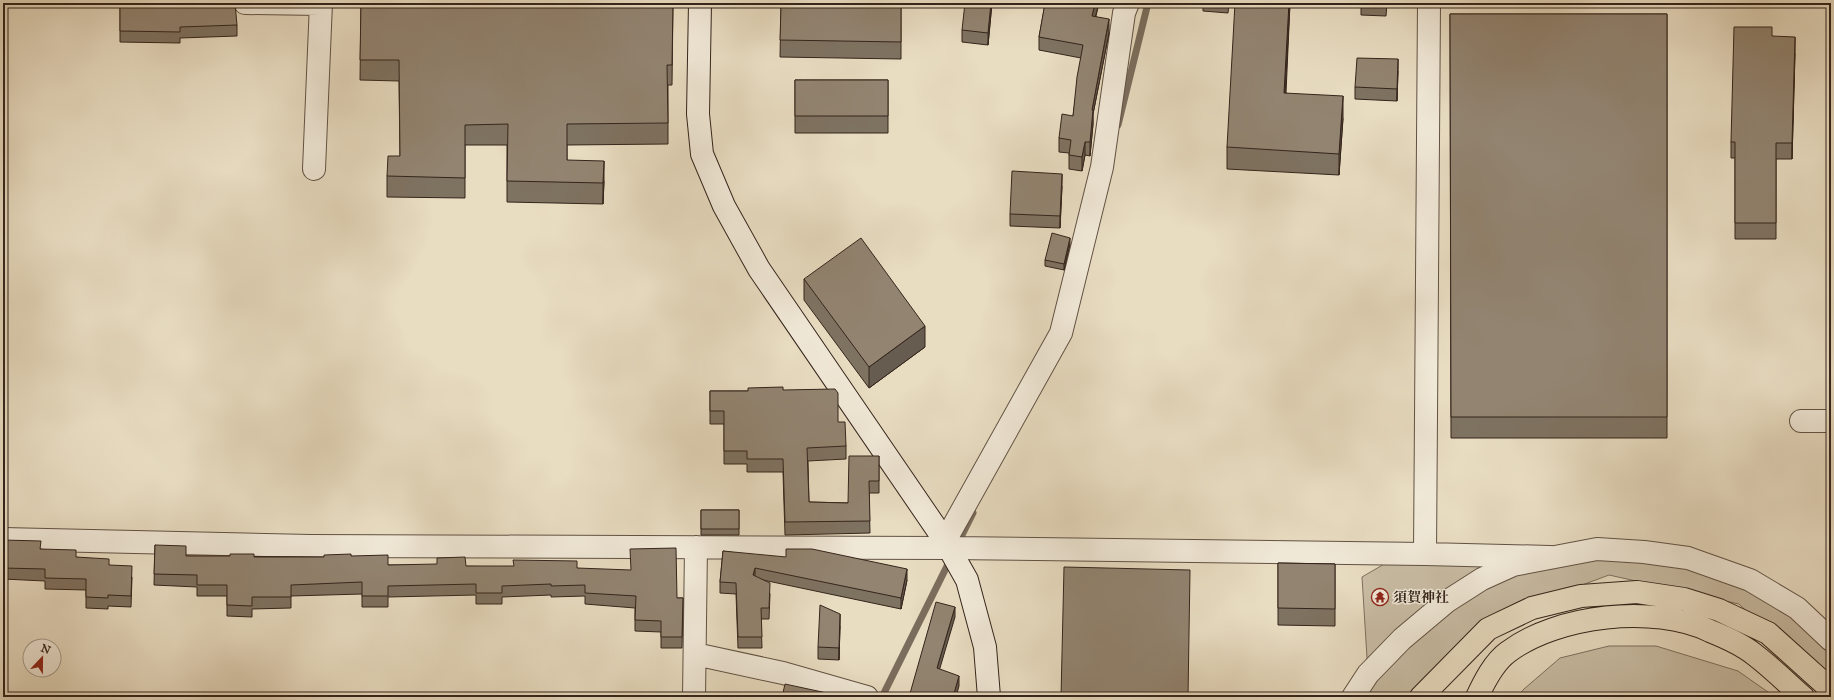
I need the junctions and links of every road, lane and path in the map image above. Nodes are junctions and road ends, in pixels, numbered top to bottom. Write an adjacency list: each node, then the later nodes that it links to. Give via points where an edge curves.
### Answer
1 (245, 3): 5 (street)
2 (700, 3): 10 (street, via 698,114 702,154 724,206 759,269)
3 (1128, 3): 10 (street, via 1124,12 1102,167 1061,333)
4 (1429, 3): 12 (street)
5 (321, 4): 6 (street)
6 (314, 169)
7 (1801, 421): 8 (street)
8 (1831, 421)
9 (3, 539): 11 (street, via 310,546)
10 (947, 544): 11 (street); 12 (street); 19 (street, via 967,580 985,647)
11 (696, 547): 15 (street)
12 (1425, 554): 13 (street)
13 (1550, 558): 14 (street, via 1597,549 1688,558 1750,580 1797,608); 20 (street, via 1513,565 1482,579 1446,602 1402,639 1368,674)
14 (1831, 640)
15 (695, 654): 17 (street); 18 (street, via 783,673)
16 (1831, 693): 21 (highway, via 1827,686 1768,633 1712,608 1684,599 1637,592 1581,596 1532,608 1488,629)
17 (694, 697)
18 (867, 697)
19 (989, 697)
20 (1353, 697)
21 (1421, 697)
22 (1477, 697): 23 (highway, via 1485,679 1507,653 1540,633 1584,620 1637,616 1680,620 1709,630 1754,654)
23 (1803, 697)

